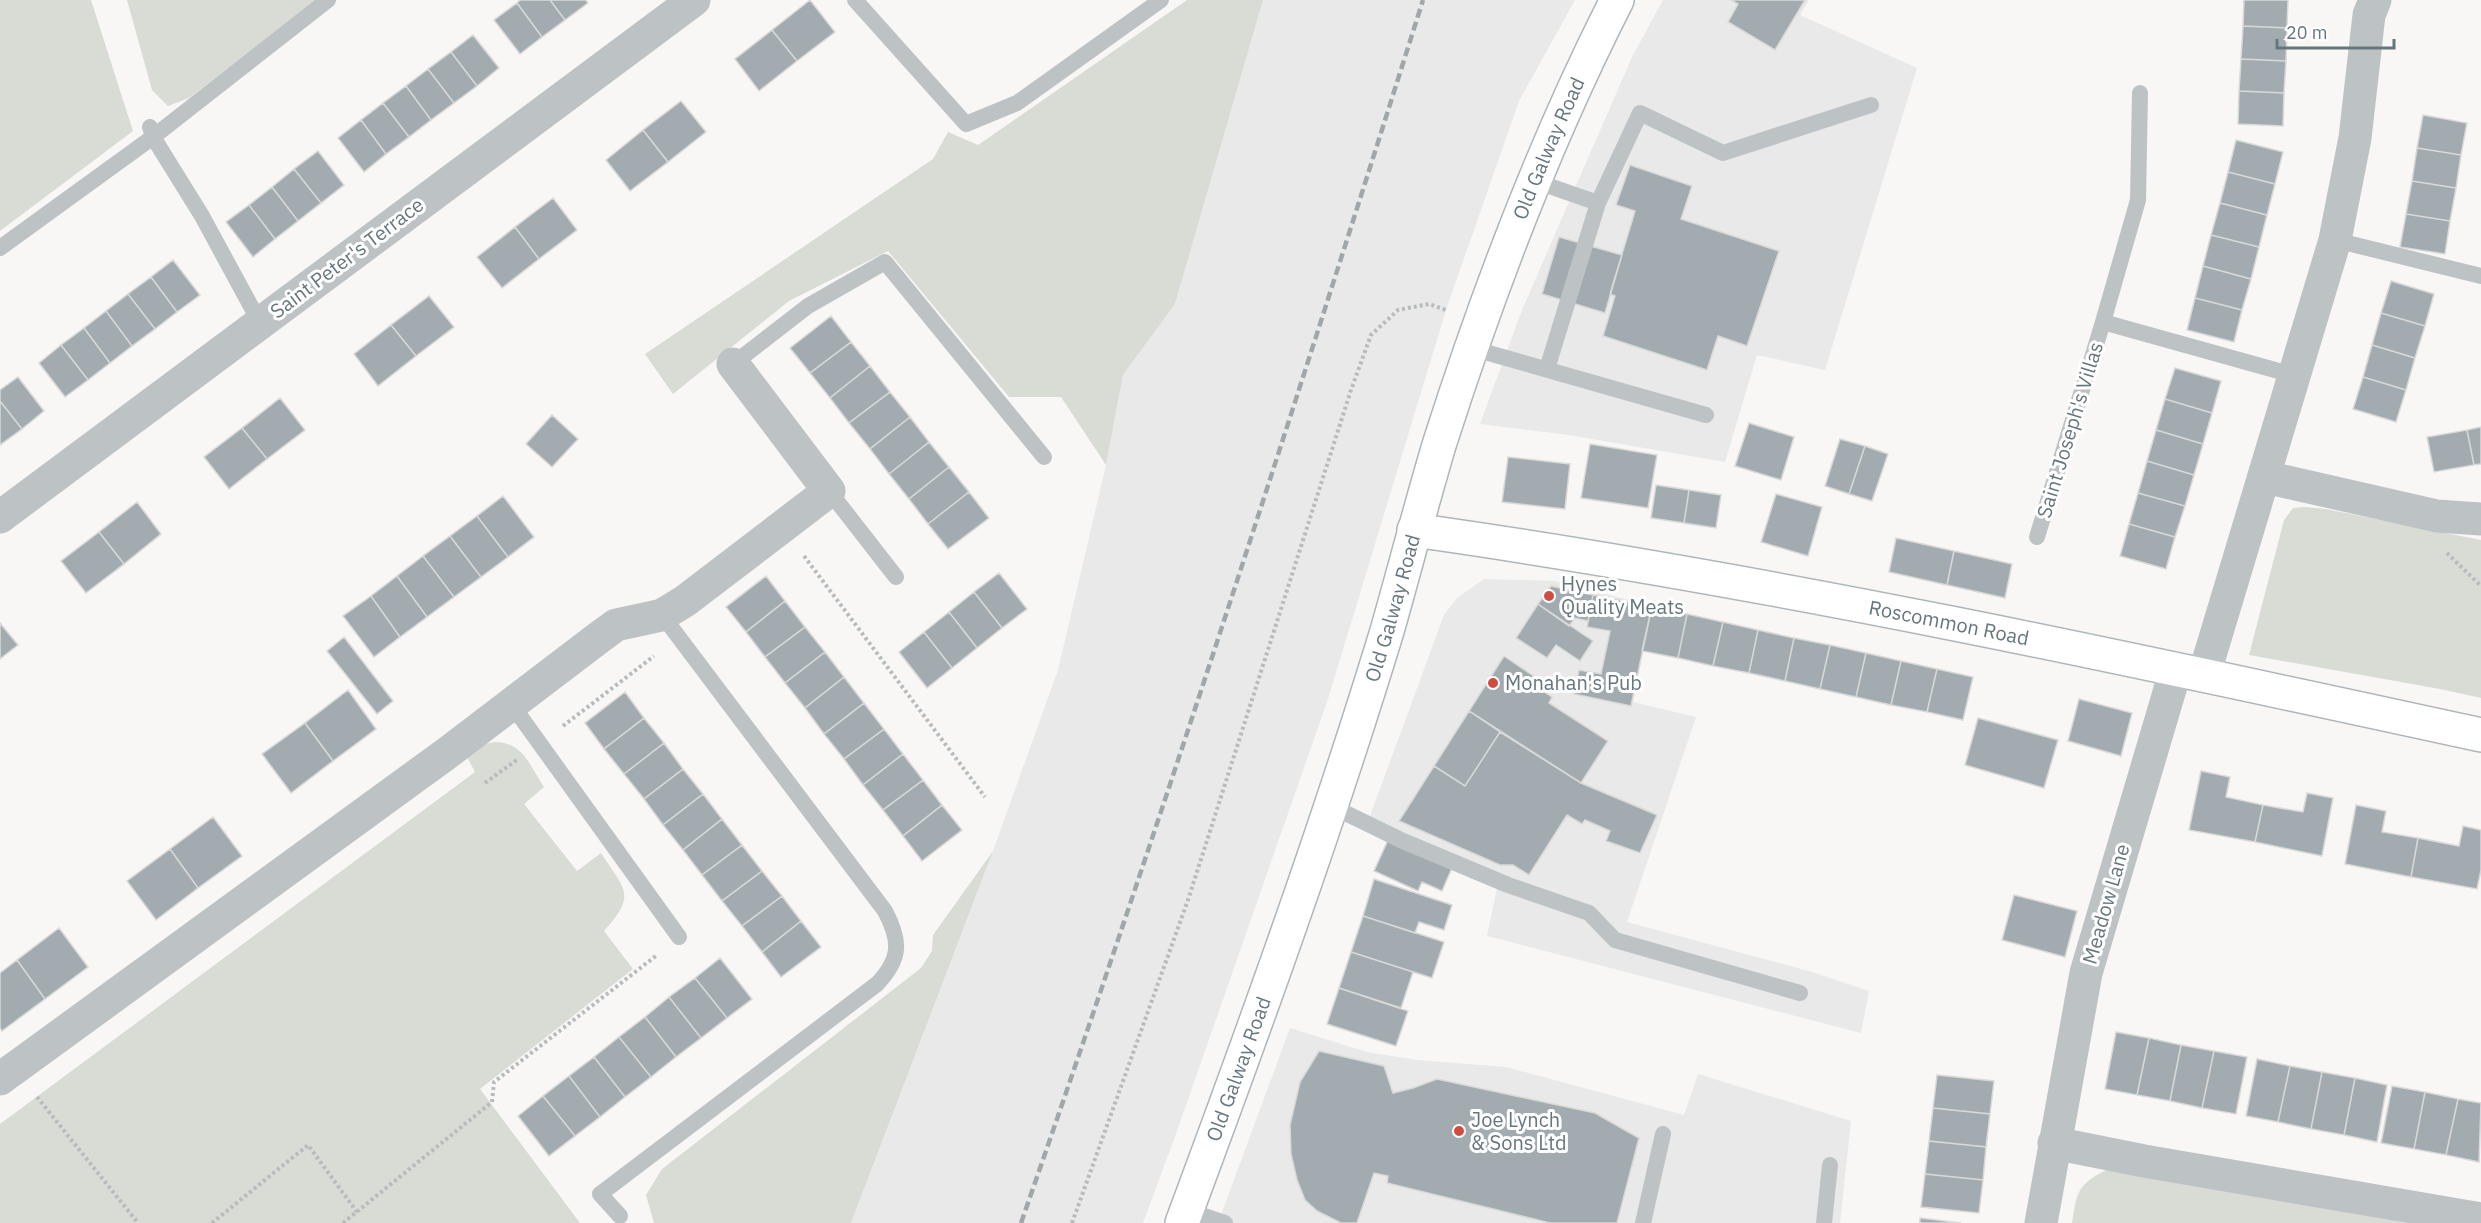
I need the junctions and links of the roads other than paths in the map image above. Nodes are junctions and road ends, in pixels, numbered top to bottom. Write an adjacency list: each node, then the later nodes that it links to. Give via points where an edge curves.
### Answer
1 (328, 0): 9 (lane)
2 (694, 0): 16 (street, Saint Peter's Terrace)
3 (855, 0): 4 (lane, via 966,124 1017,103)
4 (1161, 0)
5 (1617, 0): 10 (main road, Old Galway Road)
6 (2375, 0): 12 (street, via 2369,15 2355,138)
7 (2140, 93): 15 (lane, Saint Joseph's Villas, via 2138,200)
8 (1871, 105): 11 (lane, via 1723,153 1640,113)
9 (151, 132): 13 (lane); 16 (lane)
10 (1535, 181): 11 (lane); 17 (main road, Old Galway Road)
11 (1598, 203): 19 (lane)
12 (2334, 240): 14 (lane); 20 (street)
13 (0, 248)
14 (2481, 276)
15 (2103, 322): 20 (lane, Saint Joseph's Villas); 28 (lane, Saint Joseph's Villas)
16 (260, 323): 25 (street, Saint Peter's Terrace)
17 (1471, 348): 19 (lane); 27 (main road, Old Galway Road)
18 (733, 364): 22 (lane, via 808,306 885,262); 24 (street)
19 (1546, 369): 21 (lane)
20 (2293, 375): 23 (street)
21 (1706, 416)
22 (1044, 457)
23 (2265, 477): 26 (street, via 2437,516); 31 (street)
24 (829, 491): 29 (lane); 30 (street, via 716,578)
25 (0, 517)
26 (2481, 519)
27 (1414, 530): 31 (main road, Roscommon Road, via 1571,552 1955,623); 34 (main road, Old Galway Road)
28 (2037, 537)
29 (896, 577)
30 (671, 626): 32 (street, via 616,625); 41 (lane, via 885,910 896,947 894,962 877,984 600,1194)
31 (2190, 672): 33 (main road, Roscommon Road); 39 (street, Meadow Lane, via 2086,973)
32 (512, 705): 35 (lane); 37 (street)
33 (2481, 735)
34 (1331, 806): 36 (lane, via 1498,881 1589,912 1615,940); 42 (main road, Old Galway Road, via 1288,936)
35 (679, 937)
36 (1800, 993)
37 (0, 1078)
38 (1663, 1134): 45 (lane)
39 (2054, 1143): 43 (street); 47 (street, Meadow Lane)
40 (1830, 1165): 46 (lane)
41 (620, 1216)
42 (1184, 1216): 44 (lane)
43 (2481, 1219)
44 (1225, 1223)
45 (1643, 1223)
46 (1824, 1223)
47 (2042, 1223)

